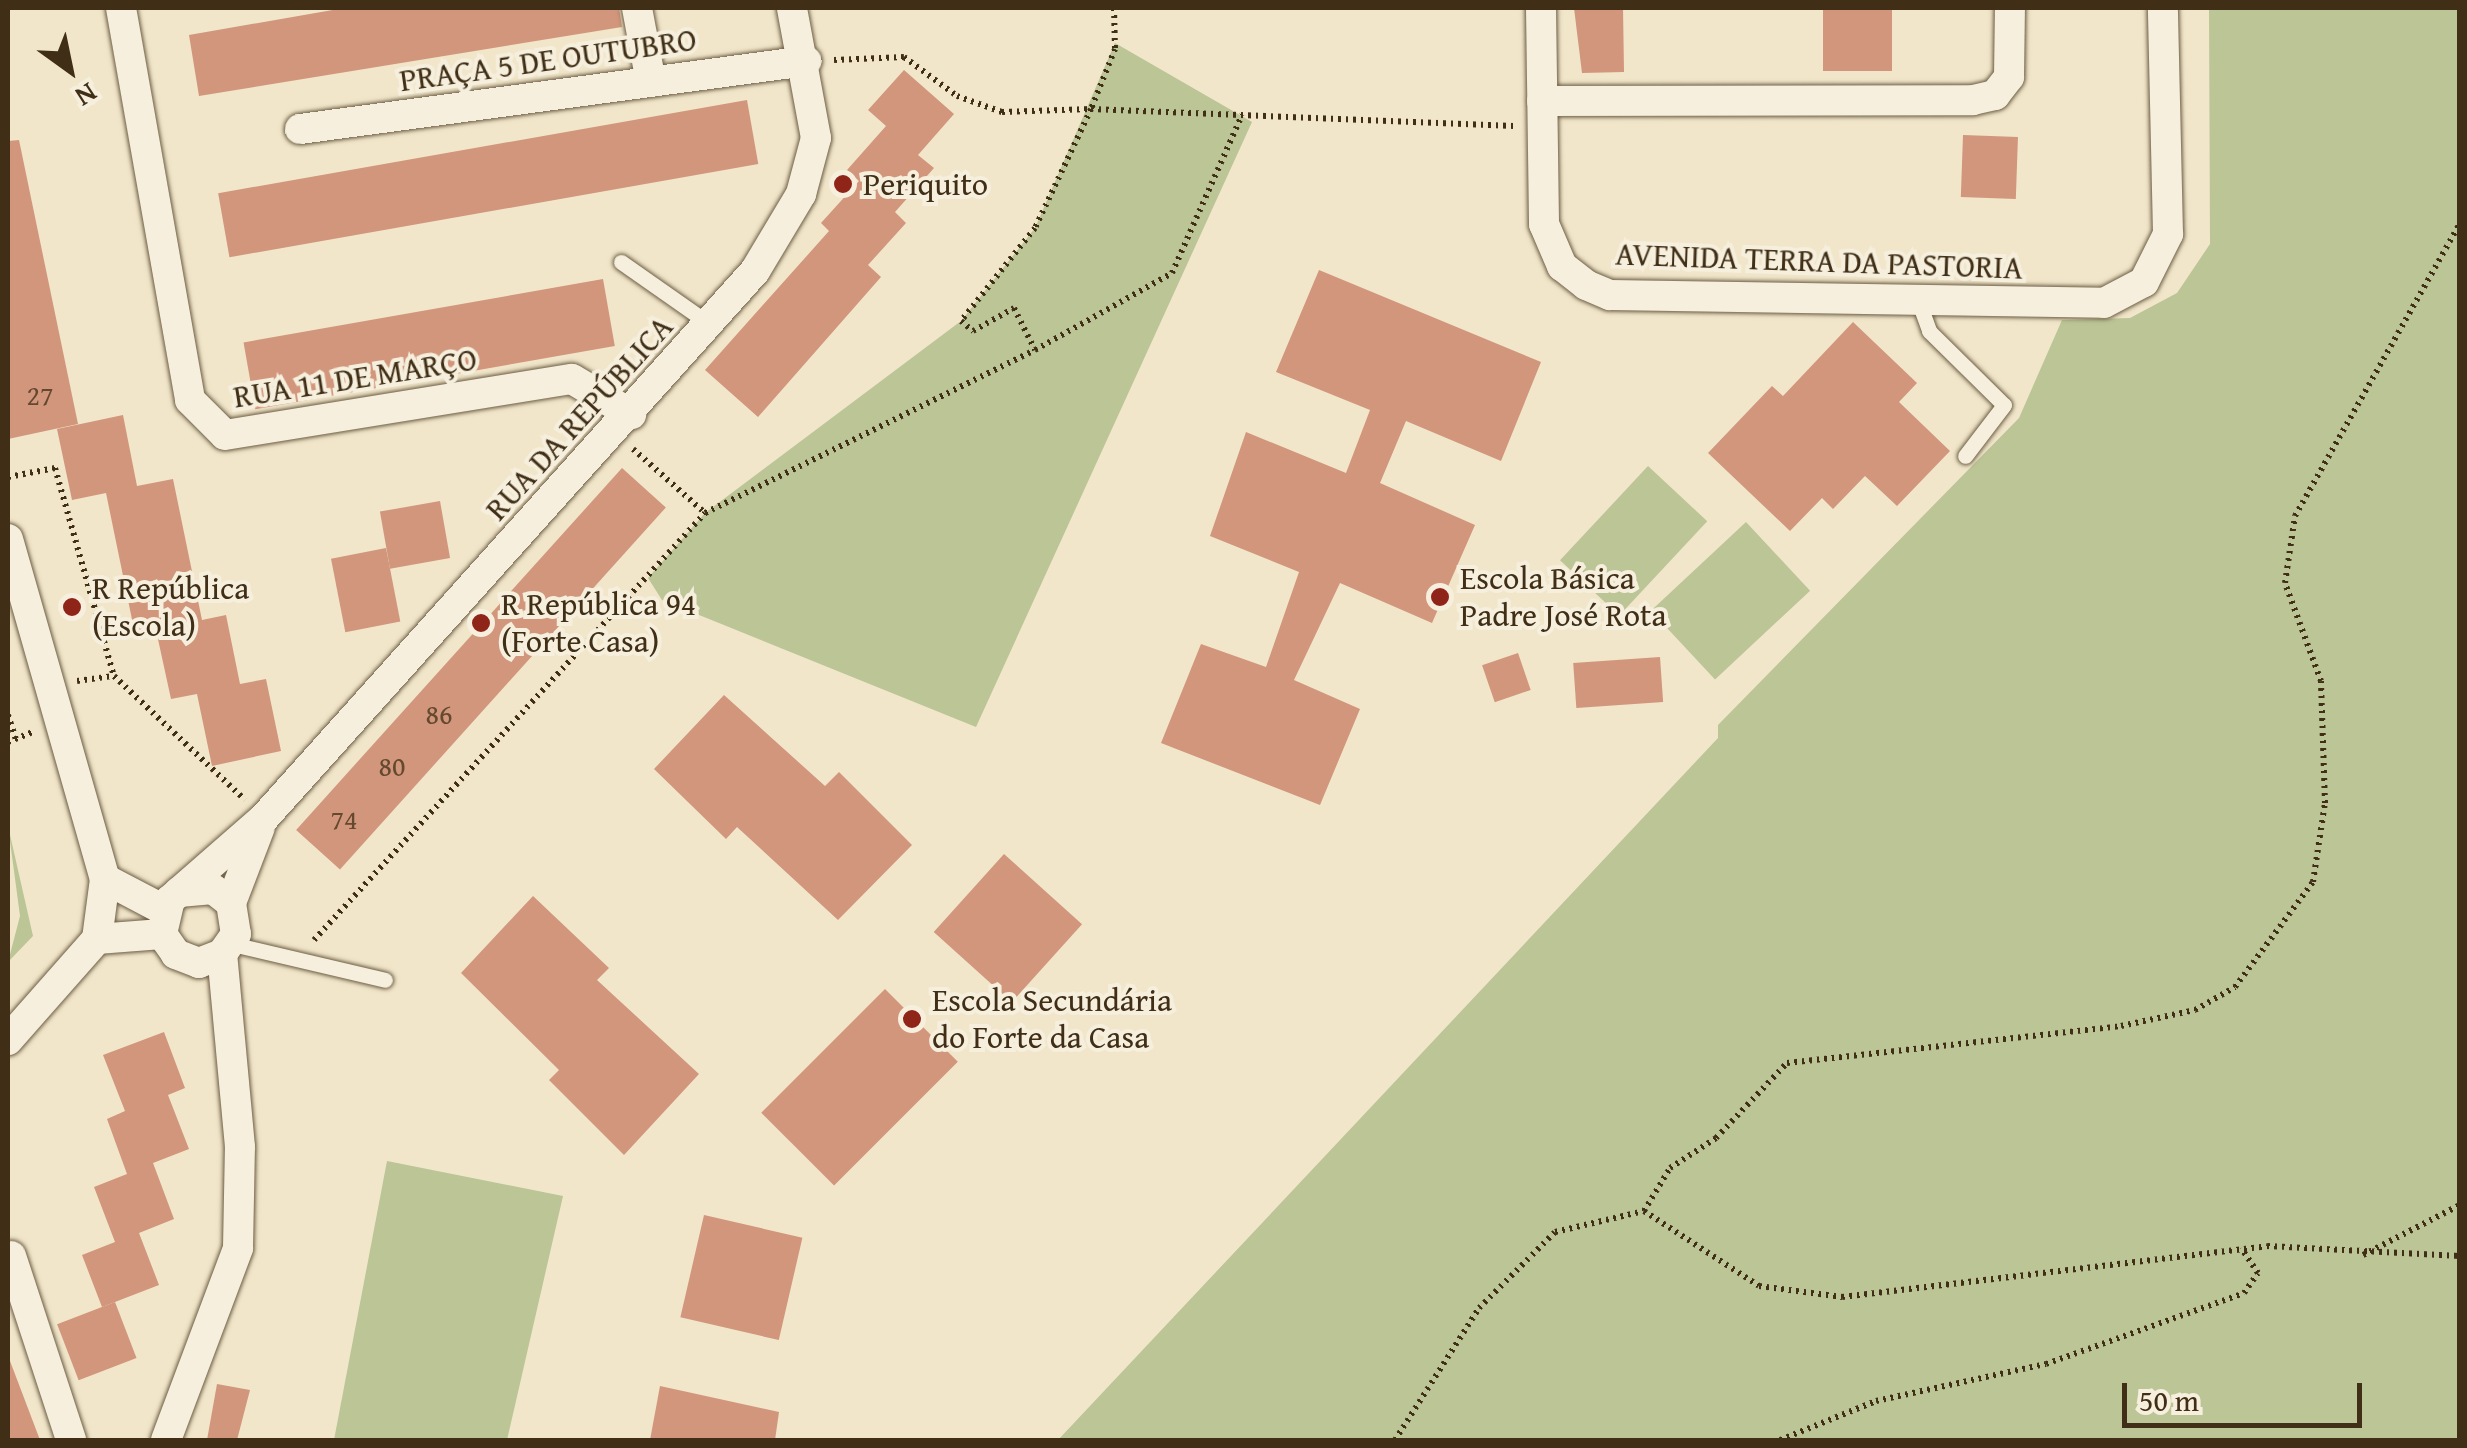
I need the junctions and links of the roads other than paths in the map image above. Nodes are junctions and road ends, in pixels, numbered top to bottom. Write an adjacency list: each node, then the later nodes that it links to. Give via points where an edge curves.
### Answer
1 (120, 8): 14 (street, RUA 11 DE MARÇO, via 190,400 226,436 572,379)
2 (637, 8): 8 (street)
3 (792, 8): 7 (street, RUA DA REPÚBLICA)
4 (1540, 8): 9 (street, AVENIDA TERRA DA PASTORIA)
5 (2010, 8): 9 (street, via 2008,77 1995,94 1973,100)
6 (2163, 8): 12 (street, AVENIDA TERRA DA PASTORIA, via 2168,234 2144,282 2104,304)
7 (806, 61): 8 (street, PRAÇA 5 DE OUTUBRO); 13 (street, RUA DA REPÚBLICA, via 816,138 801,194)
8 (651, 82): 10 (street, PRAÇA 5 DE OUTUBRO)
9 (1542, 114): 12 (street, AVENIDA TERRA DA PASTORIA, via 1550,246 1586,285 1610,295)
10 (300, 129)
11 (620, 262): 13 (lane)
12 (1918, 300): 15 (lane, via 1930,332 2004,404)
13 (711, 325): 14 (street, RUA DA REPÚBLICA)
14 (622, 423): 17 (street, RUA DA REPÚBLICA)
15 (1966, 456)
16 (8, 539): 18 (street)
17 (264, 818): 19 (street); 20 (street)
18 (105, 879): 20 (street); 21 (street)
19 (231, 903): 20 (street, via 212,889); 22 (street)
20 (169, 912): 21 (street); 23 (street)
21 (97, 939): 26 (street)
22 (227, 949): 23 (street); 24 (lane); 25 (street)
23 (186, 960): 25 (street)
24 (384, 980)
25 (226, 1028): 29 (street, via 240,1147 238,1248)
26 (8, 1040)
27 (11, 1256): 28 (street)
28 (71, 1440)
29 (166, 1440)

